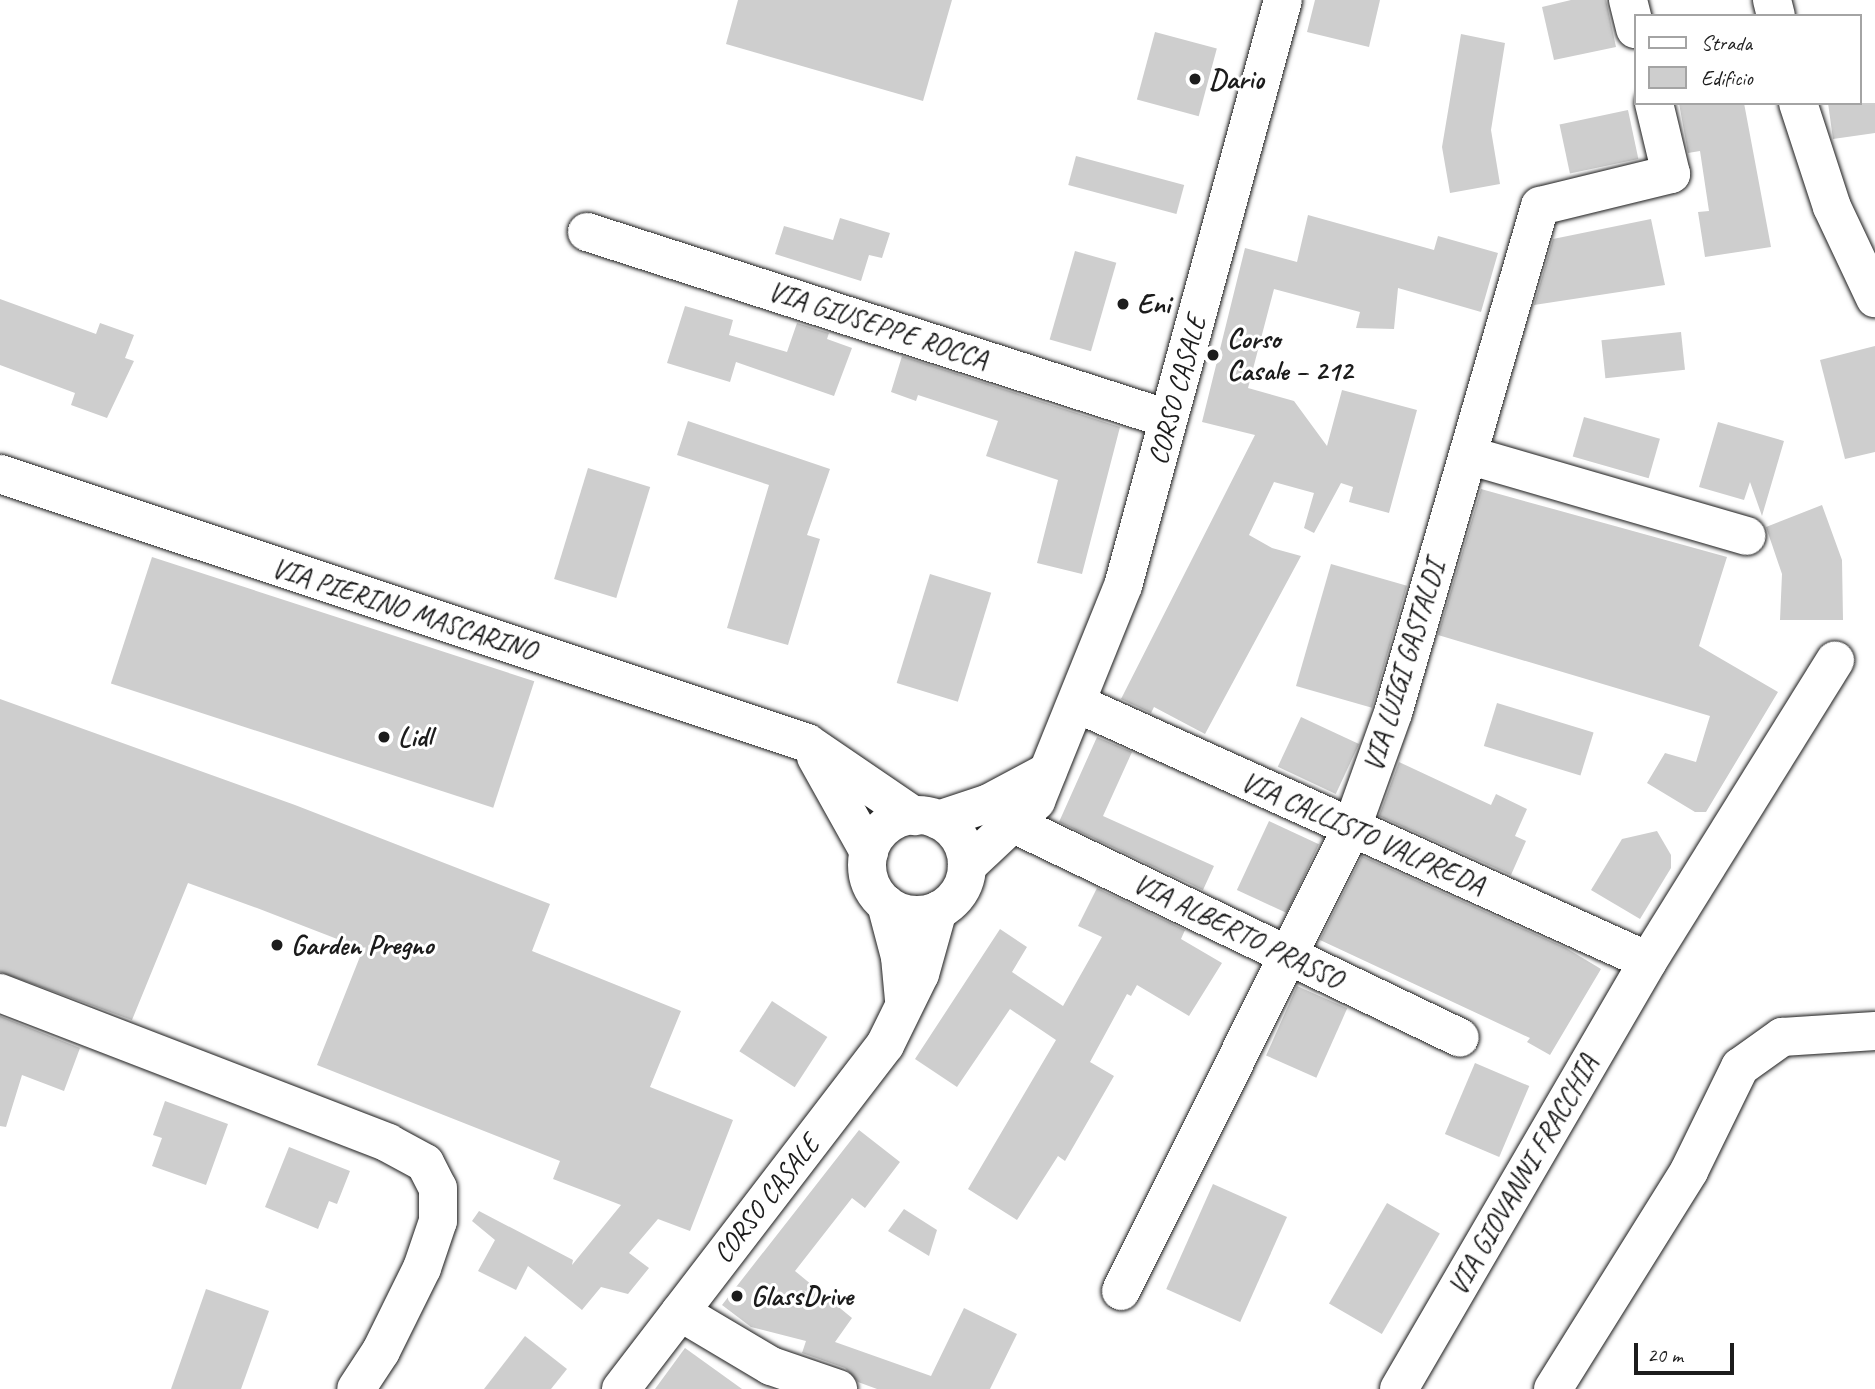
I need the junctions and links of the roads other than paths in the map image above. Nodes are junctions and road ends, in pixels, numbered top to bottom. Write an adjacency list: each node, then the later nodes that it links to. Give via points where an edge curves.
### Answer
1 (1283, 0): 8 (street, CORSO CASALE)
2 (1628, 0): 3 (street)
3 (1633, 21)
4 (1654, 105): 9 (street, VIA LUIGI GASTALDI, via 1671,174 1540,206)
5 (1798, 105): 7 (street, via 1832,207)
6 (587, 232): 8 (street, VIA GIUSEPPE ROCCA)
7 (1875, 298)
8 (1168, 419): 13 (street, CORSO CASALE, via 1124,586)
9 (1468, 454): 11 (street); 18 (street, VIA LUIGI GASTALDI, via 1393,713)
10 (0, 474): 14 (street, VIA PIERINO MASCARINO)
11 (1746, 536)
12 (1835, 661): 24 (street, VIA GIOVANNI FRACCHIA)
13 (1078, 704): 15 (street, CORSO CASALE); 18 (street, VIA CALLISTO VALPREDA)
14 (807, 743): 16 (street, VIA PIERINO MASCARINO); 19 (street, via 841,794)
15 (1047, 772): 16 (street, via 989,803); 17 (street, CORSO CASALE, via 1037,800)
16 (926, 818): 19 (street, via 886,827); 20 (street, via 960,839)
17 (1016, 825): 20 (street, CORSO CASALE); 23 (street, VIA ALBERTO PRASSO)
18 (1352, 827): 23 (street, VIA LUIGI GASTALDI); 24 (street, VIA CALLISTO VALPREDA)
19 (869, 852): 21 (street, via 870,880)
20 (967, 866): 22 (street, via 959,892)
21 (886, 904): 22 (street, via 911,915); 26 (street, CORSO CASALE, via 901,957)
22 (938, 911): 26 (street, CORSO CASALE, via 920,974)
23 (1289, 954): 28 (street, VIA ALBERTO PRASSO); 29 (street, VIA LUIGI GASTALDI)
24 (1648, 961): 34 (street, VIA GIOVANNI FRACCHIA)
25 (0, 993): 31 (street, via 388,1143 425,1163 438,1188 438,1221 422,1268 381,1351)
26 (904, 1005): 30 (street, CORSO CASALE, via 885,1045)
27 (1875, 1031): 35 (street, via 1782,1037 1740,1067 1689,1171)
28 (1460, 1038)
29 (1121, 1291)
30 (680, 1312): 32 (street, CORSO CASALE); 33 (street, via 771,1366)
31 (356, 1389)
32 (621, 1389)
33 (838, 1389)
34 (1399, 1389)
35 (1553, 1389)

